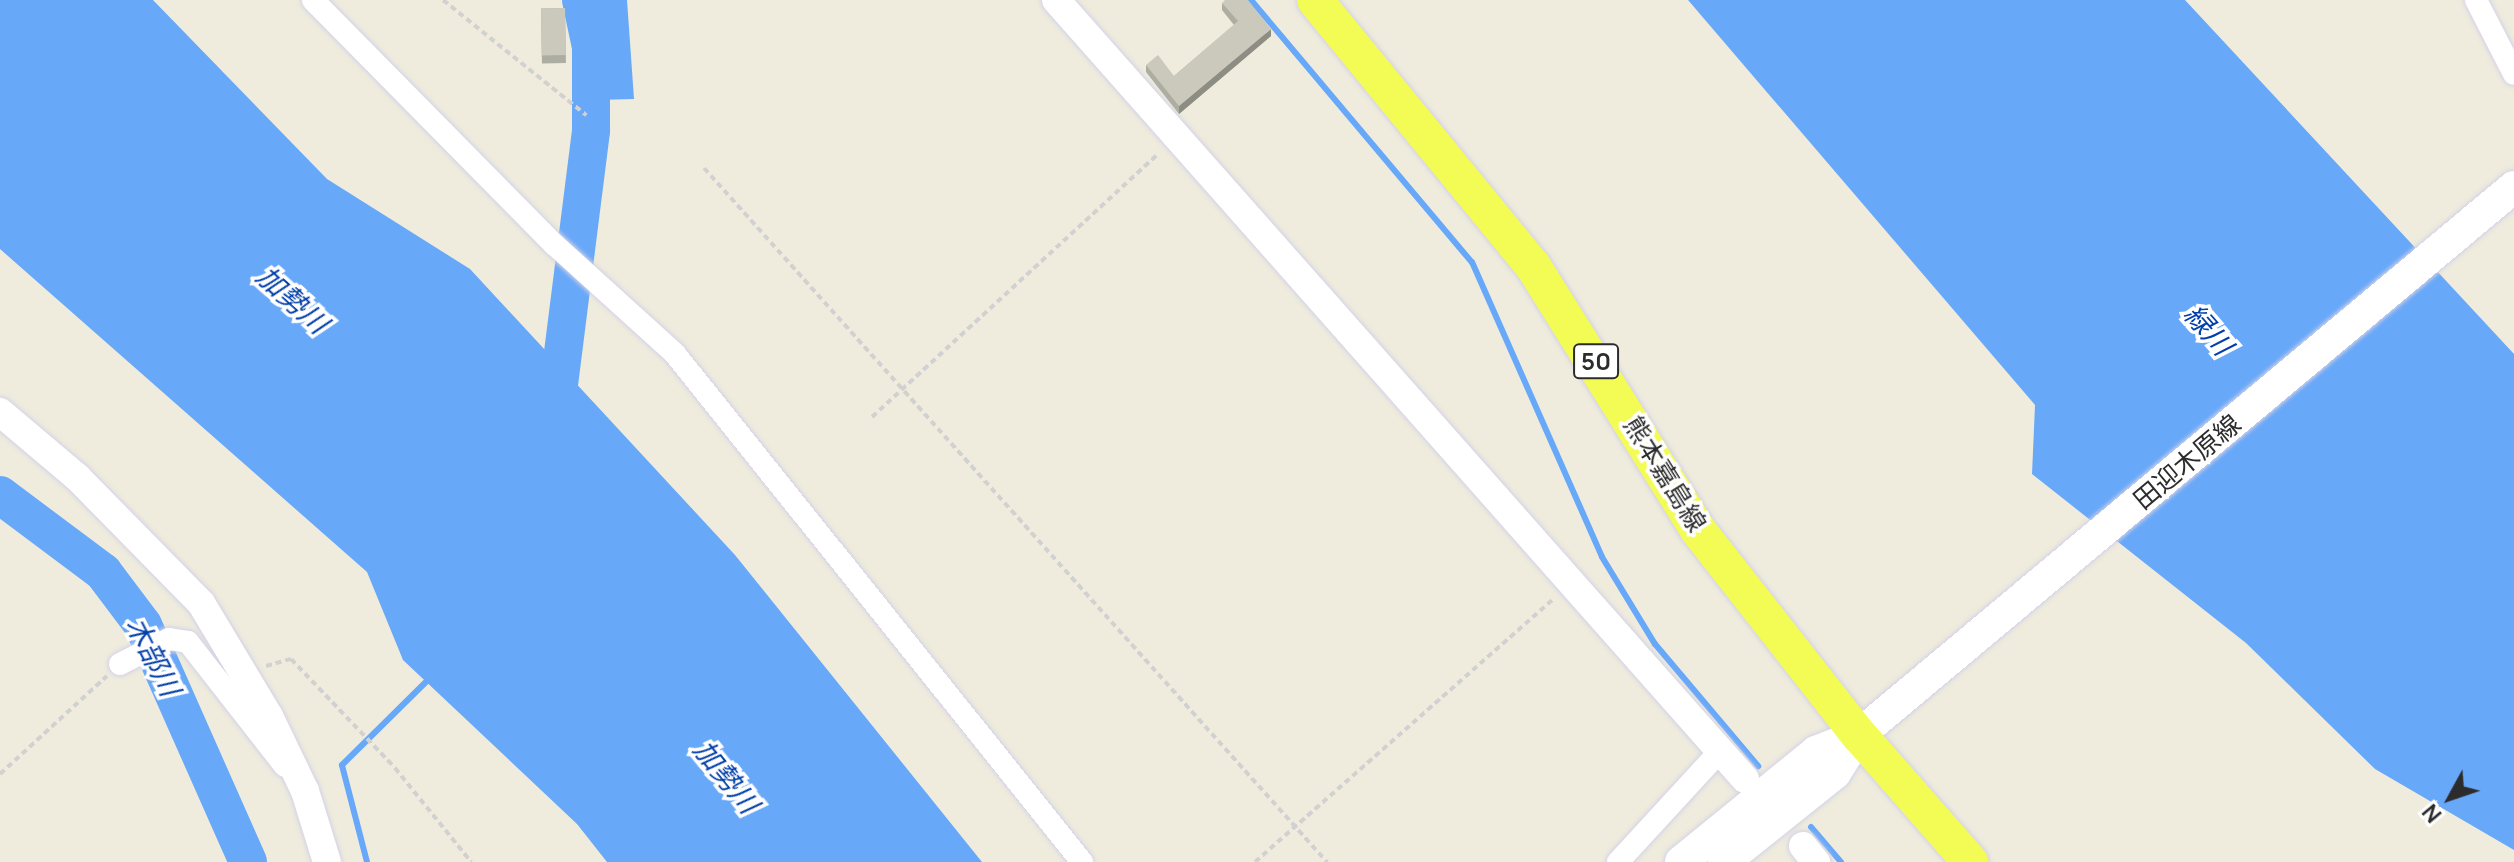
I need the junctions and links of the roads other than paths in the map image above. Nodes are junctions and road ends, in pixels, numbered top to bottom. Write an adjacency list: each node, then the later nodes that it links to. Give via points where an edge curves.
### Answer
1 (313, 0): 14 (street, via 555,245 675,354)
2 (1056, 0): 10 (street)
3 (1315, 0): 9 (main road, 熊本嘉島線 / 50, via 1533,266 1698,530)
4 (2476, 0): 5 (street)
5 (2514, 74)
6 (2514, 187): 9 (main road, 田迎木原線)
7 (0, 412): 12 (street, via 153,550 201,603)
8 (120, 664): 12 (street, via 169,639 188,642)
9 (1859, 735): 16 (main road, 田迎木原線, via 1816,752); 17 (main road, 田迎木原線, via 1835,773); 18 (main road, 熊本嘉島線 / 50)
10 (1720, 751): 11 (street); 15 (street)
11 (1745, 779)
12 (305, 791): 13 (street)
13 (327, 862)
14 (1082, 862)
15 (1618, 862)
16 (1681, 862)
17 (1724, 862)
18 (1970, 862)

